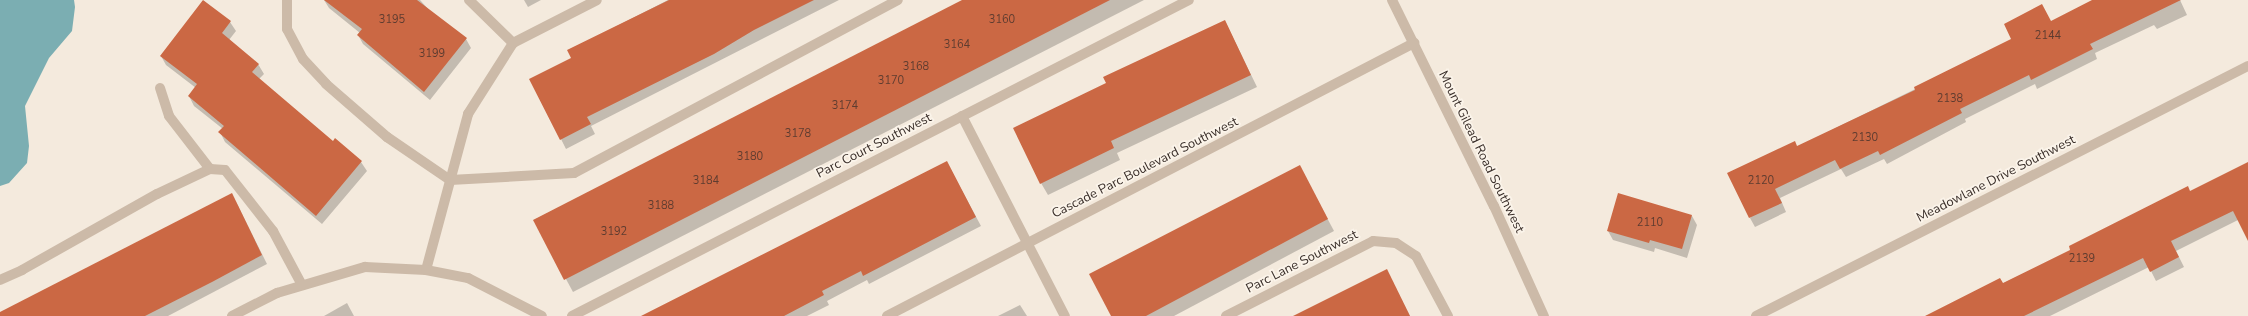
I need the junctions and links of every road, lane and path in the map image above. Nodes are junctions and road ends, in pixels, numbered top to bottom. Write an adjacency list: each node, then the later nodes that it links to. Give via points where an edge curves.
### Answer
1 (287, 0): 13 (street, via 287,29 303,59 326,84 387,137)
2 (469, 0): 7 (street)
3 (597, 0): 7 (street)
4 (898, 0): 13 (street, via 574,173)
5 (1189, 0): 11 (street, Parc Court Southwest)
6 (1392, 0): 8 (street, Mount Gilead Road Southwest)
7 (513, 43): 13 (street, via 468,114)
8 (1414, 43): 14 (street, Cascade Parc Boulevard Southwest); 25 (street, Mount Gilead Road Southwest, via 1494,206)
9 (2248, 66): 26 (street, Meadowlane Drive Southwest)
10 (160, 88): 12 (street, via 169,116)
11 (962, 116): 14 (street); 20 (street, Parc Court Southwest)
12 (210, 169): 16 (street, via 157,194); 17 (street, via 225,170 273,231)
13 (450, 180): 15 (street)
14 (1026, 244): 21 (street, Cascade Parc Boulevard Southwest); 22 (street)
15 (426, 270): 17 (street, via 365,267); 19 (street, via 468,278)
16 (0, 280)
17 (302, 285): 18 (street, via 276,293)
18 (233, 316)
19 (542, 316)
20 (572, 316)
21 (887, 316)
22 (1065, 316)
23 (1226, 316): 24 (street, Parc Lane Southwest, via 1373,241 1396,243 1416,256)
24 (1448, 316)
25 (1544, 316)
26 (1756, 316)

